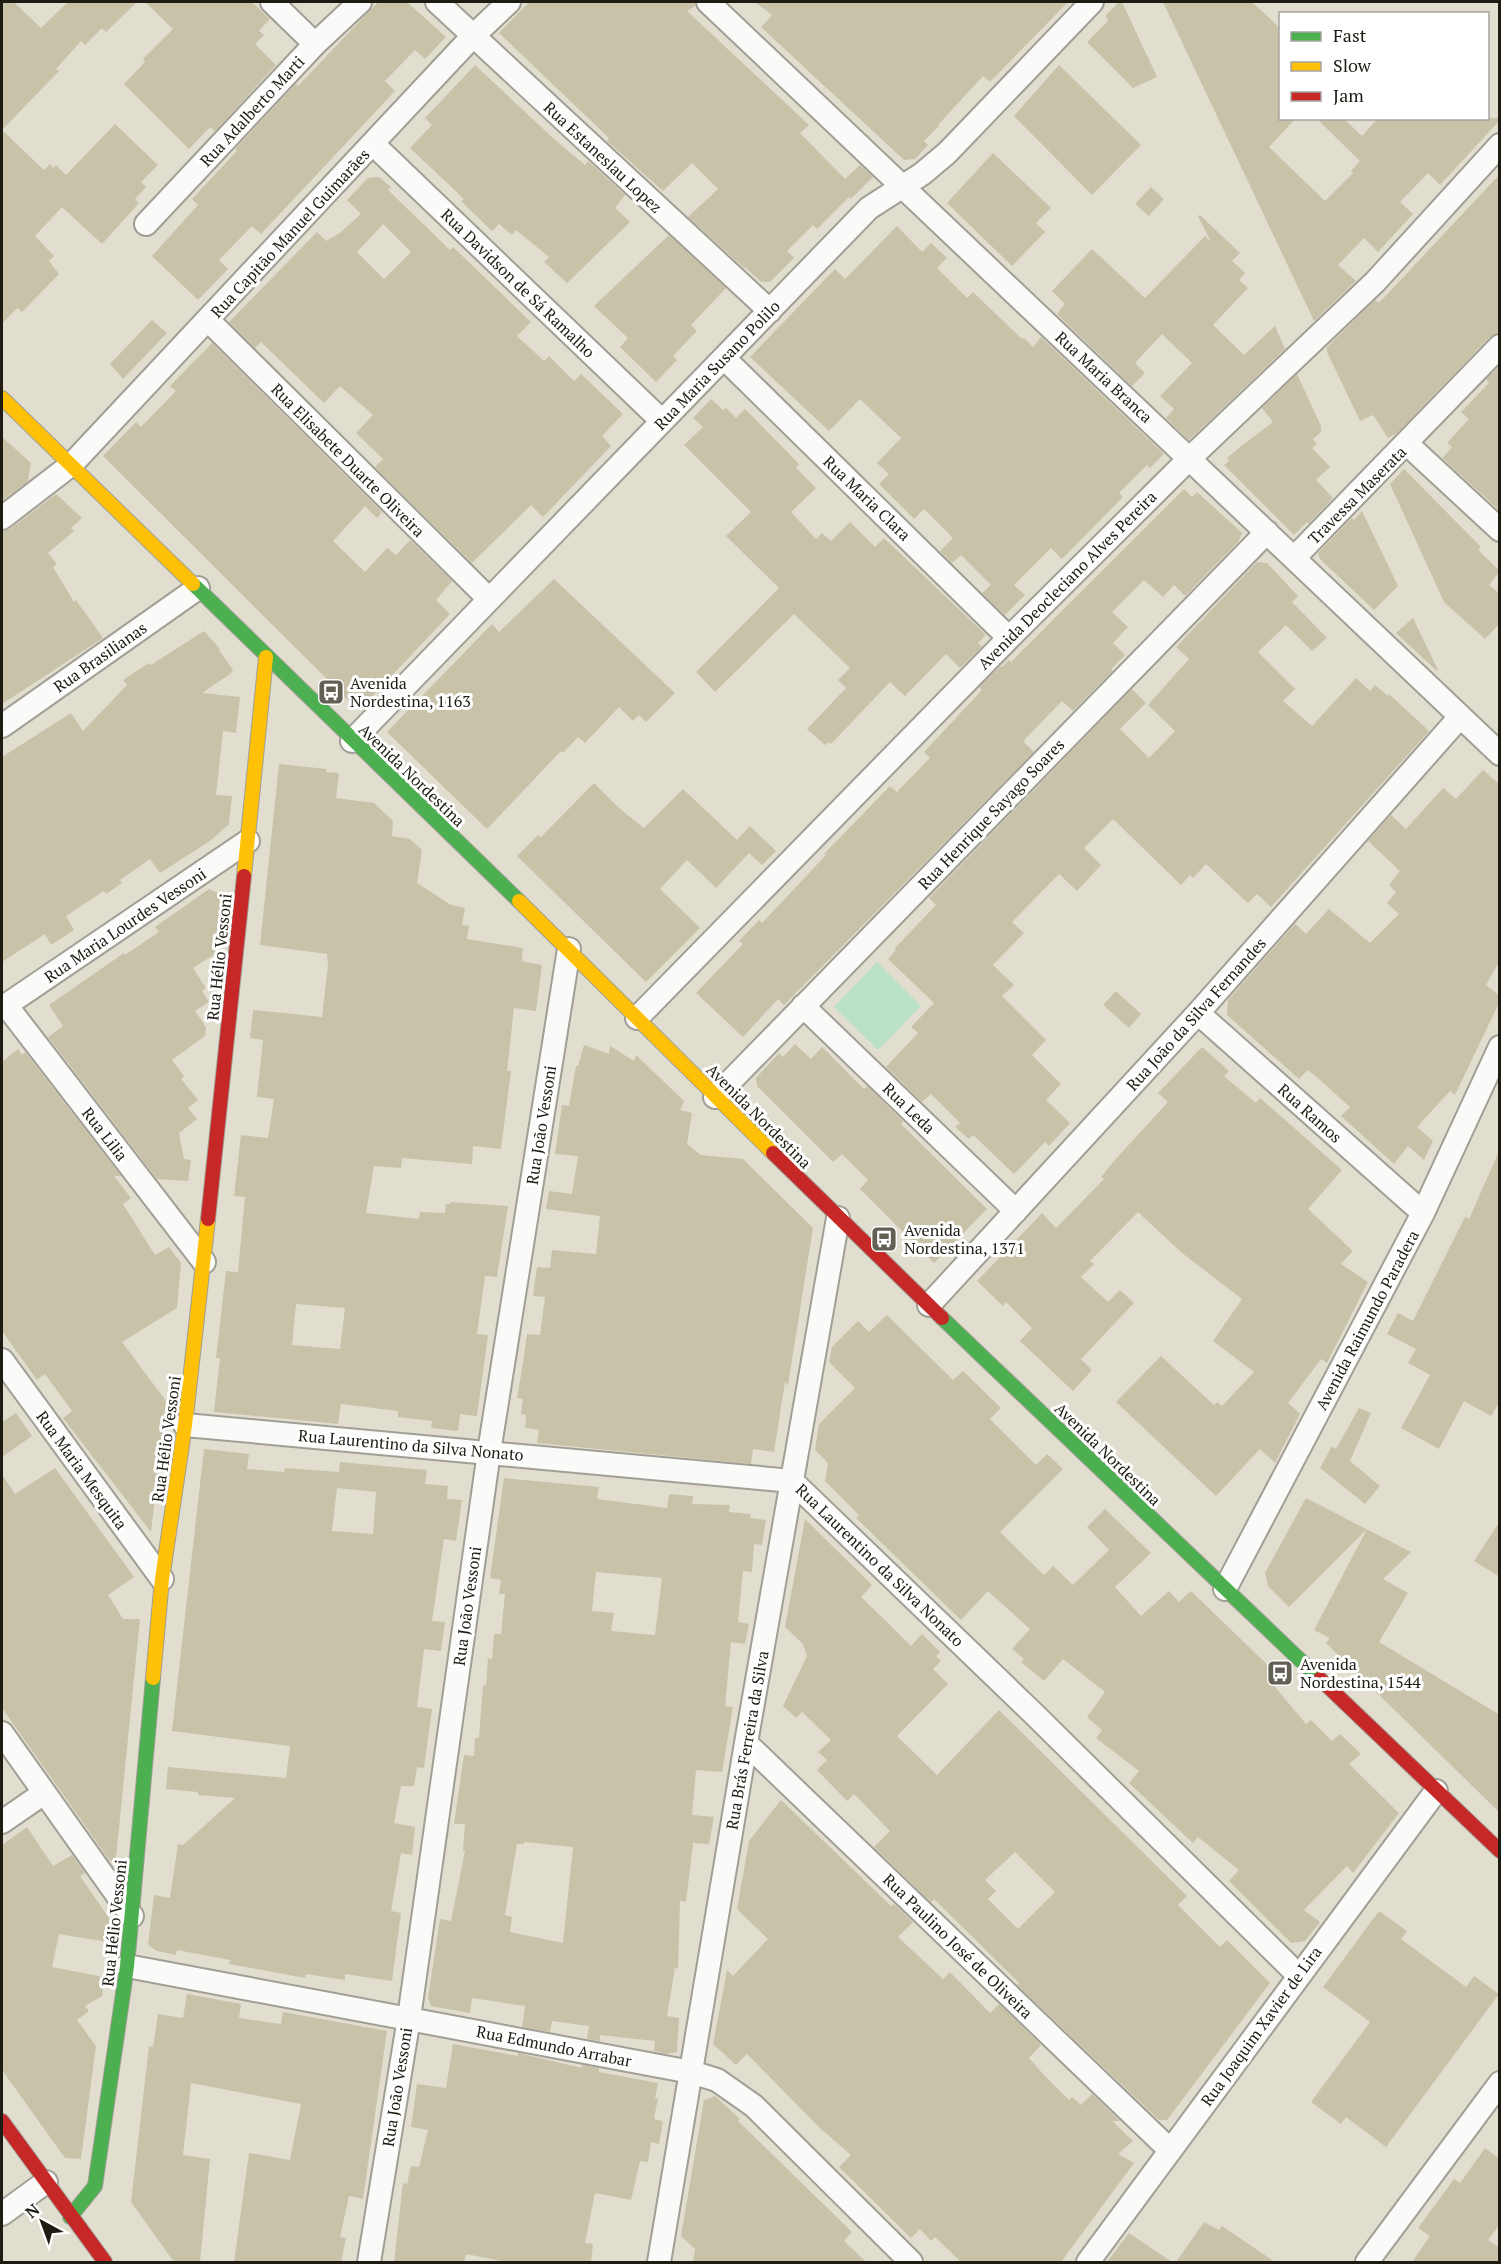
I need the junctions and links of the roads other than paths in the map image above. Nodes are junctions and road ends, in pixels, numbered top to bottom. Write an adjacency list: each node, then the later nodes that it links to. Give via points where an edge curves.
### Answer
1 (272, 2): 8 (street)
2 (360, 2): 8 (street, Rua Adalberto Marti)
3 (437, 2): 7 (street, Rua Estaneslau Lopez)
4 (508, 2): 7 (street, Rua Capitão Manuel Guimarães)
5 (708, 2): 11 (street, Rua Maria Branca)
6 (1092, 2): 11 (street, Rua Maria Susano Polilo, via 946,153)
7 (473, 36): 9 (street, Rua Capitão Manuel Guimarães); 13 (street, Rua Estaneslau Lopez)
8 (315, 44): 12 (street, Rua Adalberto Marti)
9 (373, 144): 14 (street, Rua Capitão Manuel Guimarães); 18 (street, Rua Davidson de Sá Ramalho)
10 (1500, 146): 20 (street, Avenida Deocleciano Alves Pereira, via 1375,282)
11 (902, 186): 13 (street, Rua Maria Susano Polilo, via 869,208); 20 (street, Rua Maria Branca)
12 (146, 224)
13 (770, 311): 16 (street, Rua Maria Susano Polilo)
14 (208, 320): 21 (street, Rua Capitão Manuel Guimarães); 27 (street, Rua Elisabete Duarte Oliveira)
15 (1500, 346): 19 (street)
16 (724, 358): 18 (street, Rua Maria Susano Polilo); 28 (street, Rua Maria Clara)
17 (2, 398): 21 (main road, Avenida Nordestina)
18 (662, 421): 27 (street, Rua Maria Susano Polilo)
19 (1406, 443): 23 (street, Travessa Maserata); 25 (street, Travessa Maserata)
20 (1190, 458): 24 (street, Rua Maria Branca); 28 (street, Avenida Deocleciano Alves Pereira)
21 (72, 464): 22 (street, Rua Capitão Manuel Guimarães); 26 (main road, Avenida Nordestina)
22 (2, 518)
23 (1500, 530)
24 (1267, 532): 25 (street, Rua Maria Branca); 36 (street, Rua Henrique Sayago Soares)
25 (1294, 558): 30 (street, Rua Maria Branca)
26 (198, 588): 29 (main road, Avenida Nordestina); 31 (street, Rua Brasilianas)
27 (489, 599): 32 (street, Rua Maria Susano Polilo)
28 (1009, 638): 39 (street, Avenida Deocleciano Alves Pereira)
29 (266, 657): 32 (main road, Avenida Nordestina); 34 (main road, Rua Hélio Vessoni)
30 (1459, 718): 33 (street, Rua Maria Branca); 38 (street, Rua João da Silva Fernandes)
31 (2, 726)
32 (352, 741): 35 (main road, Avenida Nordestina)
33 (1500, 754)
34 (248, 841): 37 (street, Rua Maria Lourdes Vessoni); 45 (main road, Rua Hélio Vessoni)
35 (569, 949): 39 (main road, Avenida Nordestina); 49 (street, Rua João Vessoni)
36 (803, 1006): 41 (street, Rua Henrique Sayago Soares); 42 (street, Rua Leda)
37 (4, 1007): 45 (street, Rua Lilia)
38 (1198, 1013): 42 (street, Rua João da Silva Fernandes); 43 (street, Rua Ramos)
39 (638, 1018): 41 (main road, Avenida Nordestina)
40 (1500, 1047): 43 (street, Avenida Raimundo Paradera)
41 (715, 1097): 44 (main road, Avenida Nordestina)
42 (1016, 1211): 46 (street, Rua João da Silva Fernandes)
43 (1423, 1213): 52 (street, Avenida Raimundo Paradera)
44 (838, 1218): 46 (main road, Avenida Nordestina); 50 (street, Rua Brás Ferreira da Silva)
45 (204, 1262): 48 (main road, Rua Hélio Vessoni)
46 (929, 1305): 52 (main road, Avenida Nordestina)
47 (2, 1360): 51 (street, Rua Maria Mesquita)
48 (186, 1425): 49 (street, Rua Laurentino da Silva Nonato); 51 (main road, Rua Hélio Vessoni)
49 (489, 1452): 50 (street, Rua Laurentino da Silva Nonato); 62 (street, Rua João Vessoni)
50 (792, 1481): 54 (street, Rua Brás Ferreira da Silva); 61 (street, Rua Laurentino da Silva Nonato)
51 (162, 1579): 59 (main road, Rua Hélio Vessoni)
52 (1225, 1588): 55 (main road, Avenida Nordestina)
53 (2, 1733): 56 (street)
54 (746, 1743): 63 (street, Rua Brás Ferreira da Silva); 66 (street, Rua Paulino José de Oliveira)
55 (1436, 1791): 58 (main road, Avenida Nordestina); 61 (street, Rua Joaquim Xavier de Lira)
56 (44, 1793): 57 (street); 59 (street)
57 (2, 1822)
58 (1500, 1851)
59 (132, 1916): 60 (main road, Rua Hélio Vessoni)
60 (127, 1966): 62 (street, Rua Edmundo Arrabar); 69 (main road, Rua Hélio Vessoni, via 95,2186)
61 (1299, 1976): 66 (street, Rua Joaquim Xavier de Lira)
62 (409, 2018): 63 (street, Rua Edmundo Arrabar); 71 (street, Rua João Vessoni)
63 (691, 2072): 72 (street, Rua Brás Ferreira da Silva); 73 (street, Rua Edmundo Arrabar, via 717,2080 754,2106)
64 (1500, 2083): 75 (street)
65 (2, 2121): 67 (main road)
66 (1170, 2150): 74 (street, Rua Joaquim Xavier de Lira)
67 (46, 2182): 68 (street); 69 (main road)
68 (2, 2214)
69 (70, 2217): 70 (main road)
70 (105, 2262)
71 (369, 2262)
72 (659, 2262)
73 (911, 2262)
74 (1088, 2262)
75 (1367, 2262)

